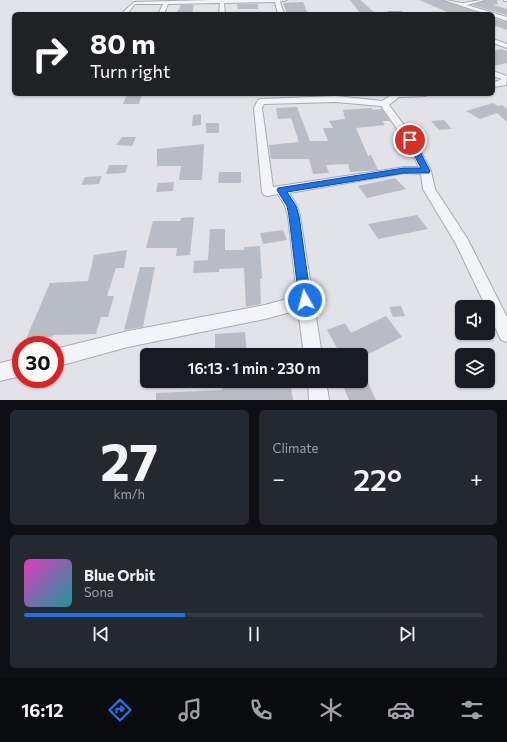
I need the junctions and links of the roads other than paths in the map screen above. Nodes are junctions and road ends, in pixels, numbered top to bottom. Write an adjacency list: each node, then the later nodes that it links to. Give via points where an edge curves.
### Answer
1 (243, 0): 2 (street); 9 (street)
2 (277, 0): 3 (street); 14 (street)
3 (285, 0)
4 (446, 0): 10 (street)
5 (482, 0): 10 (street)
6 (190, 1): 8 (street); 9 (street)
7 (138, 2): 8 (street); 11 (street)
8 (166, 2): 12 (street)
9 (222, 2): 13 (street)
10 (462, 4): 15 (street)
11 (126, 12)
12 (162, 12)
13 (222, 12)
14 (280, 12)
15 (487, 12)
16 (495, 42): 17 (street)
17 (507, 46)
18 (495, 74): 19 (street)
19 (506, 79): 20 (street, via 503,83)
20 (495, 85)
21 (396, 96): 22 (street)
22 (384, 104): 23 (street, via 410,140); 24 (street, via 336,99 261,102 258,108 268,192)
23 (426, 171): 24 (street, via 404,170); 26 (street, via 429,189 462,242)
24 (281, 190): 25 (street, via 294,216)
25 (305, 300): 27 (street); 28 (street, via 265,312 128,339)
26 (507, 334)
27 (312, 348)
28 (64, 356)
29 (12, 369): 30 (street)
30 (0, 372)
31 (317, 388): 32 (street)
32 (319, 400)

